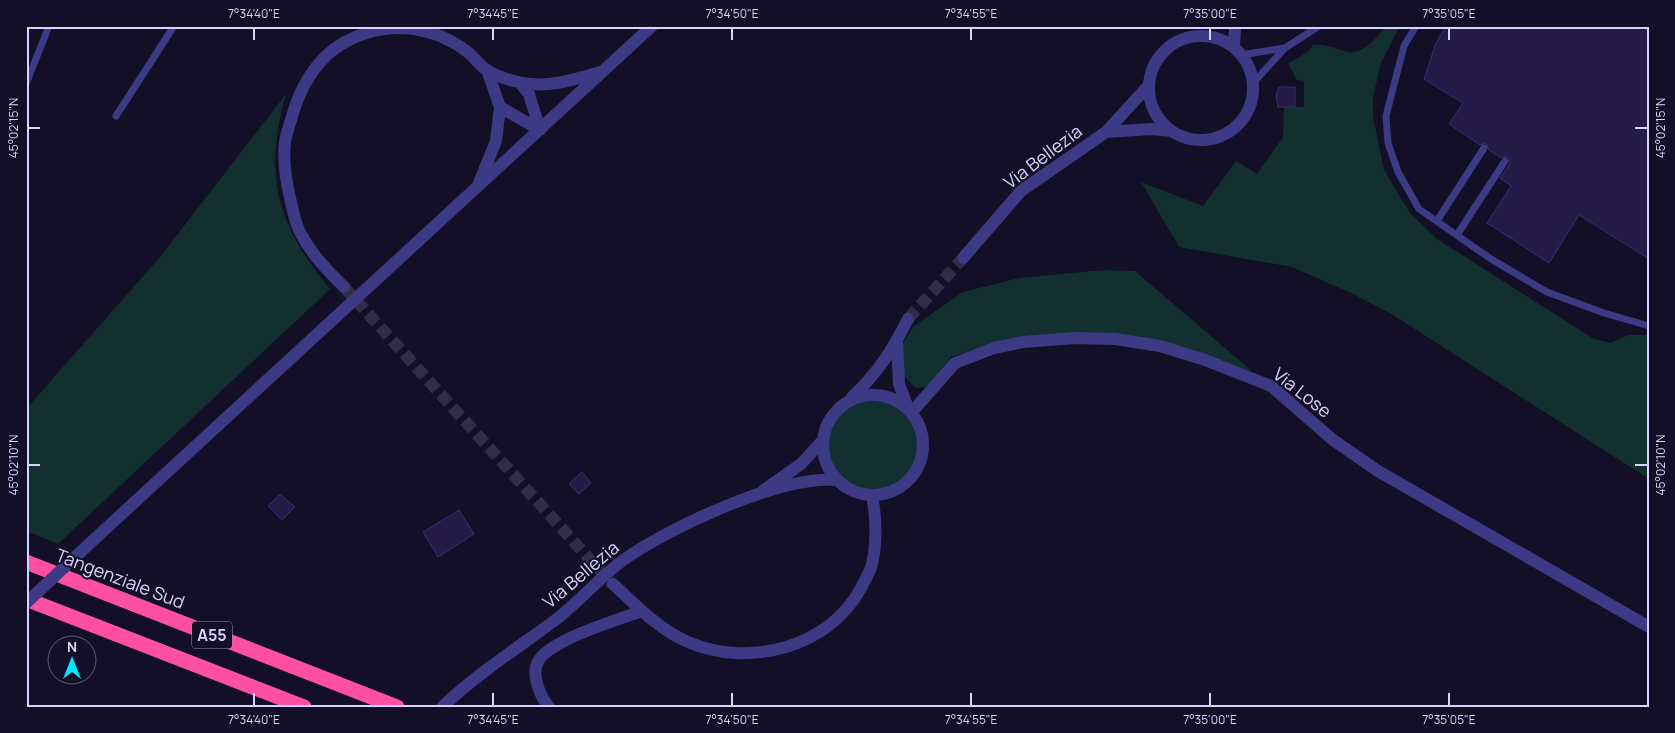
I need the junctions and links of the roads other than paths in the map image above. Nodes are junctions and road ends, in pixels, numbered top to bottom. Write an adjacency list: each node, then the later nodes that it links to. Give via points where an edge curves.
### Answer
1 (49, 26): 15 (lane)
2 (174, 26): 18 (lane)
3 (652, 26): 12 (street)
4 (1207, 26): 8 (street)
5 (1235, 26): 10 (street)
6 (1319, 26): 9 (lane)
7 (1416, 26): 25 (lane, via 1404,46 1394,79 1386,116 1388,143 1398,172 1419,209)
8 (1197, 36): 10 (street, via 1215,38); 16 (street, via 1180,40 1166,50 1155,63)
9 (1285, 48): 10 (lane); 14 (lane)
10 (1238, 51): 14 (street, via 1249,68)
11 (487, 70): 13 (street); 17 (street); 28 (street, via 470,53 446,38 420,29 394,28 367,33 342,43 324,56 310,73 295,106 285,141 287,184 300,234 320,263)
12 (604, 71): 13 (street, via 565,82 540,85); 19 (street)
13 (519, 82): 19 (street, via 529,94)
14 (1253, 83): 20 (street, via 1246,115 1220,136 1195,139)
15 (26, 84)
16 (1149, 85): 20 (street, via 1154,110); 21 (street, Via Bellezia)
17 (500, 107): 19 (street); 24 (street, via 496,141)
18 (116, 116)
19 (540, 130): 24 (street)
20 (1172, 131): 21 (street)
21 (1106, 132): 27 (street, Via Bellezia, via 1021,191)
22 (1484, 148): 25 (lane)
23 (1505, 161): 26 (lane)
24 (476, 188): 40 (street, bridge)
25 (1437, 221): 26 (lane)
26 (1457, 236): 30 (lane, via 1547,292)
27 (963, 258)
28 (344, 287)
29 (908, 319): 31 (street, Via Bellezia)
30 (1649, 326)
31 (897, 340): 32 (street, Via Bellezia, via 871,380); 33 (street, via 900,384)
32 (851, 399): 33 (street, Via Bellezia, via 873,394 886,396); 34 (street, Via Bellezia, via 837,408 825,426)
33 (910, 410): 37 (street, via 920,425 921,460 904,485); 42 (street, Via Lose, via 955,363 994,348 1075,338 1115,339 1160,346 1271,386 1333,440 1378,471)
34 (823, 440): 35 (street, Via Bellezia, via 823,458); 36 (street, Via Bellezia, via 801,464)
35 (836, 480): 36 (street, Via Bellezia, via 805,481); 37 (street, Via Bellezia, via 852,491)
36 (756, 496): 45 (street, Via Bellezia, via 670,531 622,561 555,620)
37 (872, 496): 41 (street, via 875,530 872,564 848,607 818,633 780,649 743,654 722,652 672,634)
38 (26, 562): 44 (highway, Tangenziale Sud / A55)
39 (612, 584): 41 (street)
40 (26, 601): 43 (highway, A55)
41 (642, 611): 46 (street, via 573,637 538,661 539,689)
42 (1649, 627)
43 (304, 707)
44 (397, 707)
45 (442, 707)
46 (549, 707)

